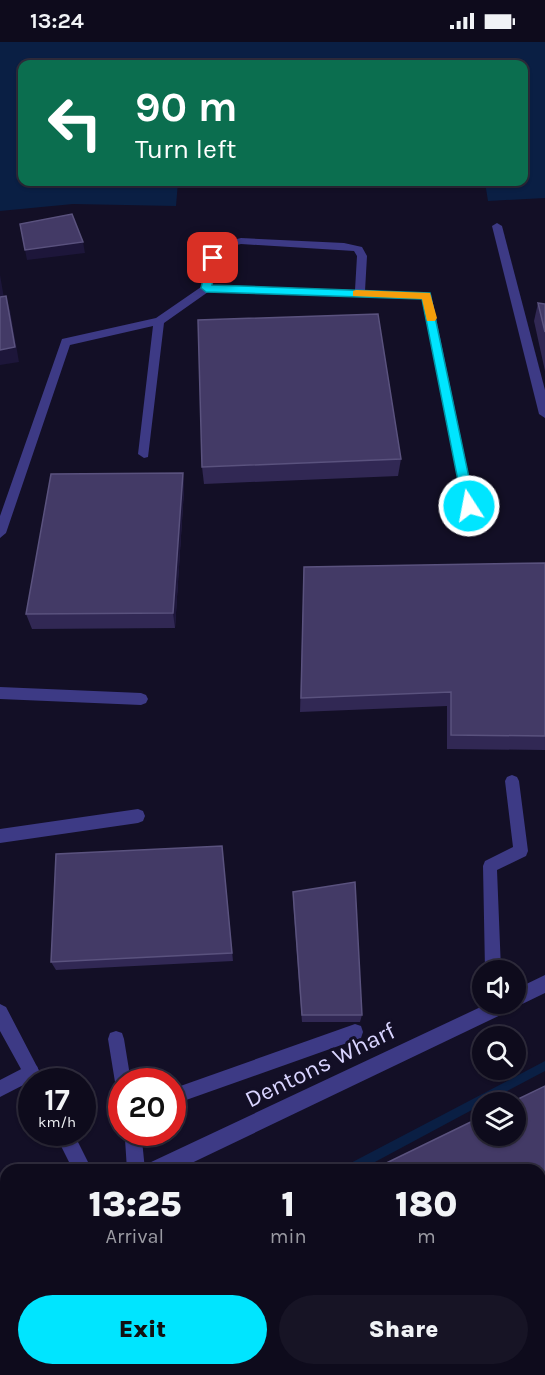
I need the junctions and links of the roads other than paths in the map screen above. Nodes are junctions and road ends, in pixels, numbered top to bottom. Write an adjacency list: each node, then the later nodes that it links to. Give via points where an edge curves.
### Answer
1 (497, 226): 5 (street)
2 (206, 288): 3 (lane); 3 (lane, via 220,246 241,241 358,249 362,255); 4 (lane)
3 (360, 294): 7 (lane, via 427,296)
4 (159, 321): 6 (lane); 8 (lane, via 66,342)
5 (545, 414)
6 (144, 454)
7 (469, 506)
8 (0, 533)
9 (0, 693): 10 (lane)
10 (141, 699)
11 (512, 781): 14 (lane, via 521,851 490,866)
12 (138, 816): 13 (lane)
13 (0, 836)
14 (493, 960)
15 (545, 984): 16 (street)
16 (526, 993)
17 (0, 1013): 21 (street)
18 (483, 1014): 30 (street, Dentons Wharf)
19 (355, 1032): 25 (lane)
20 (116, 1039): 22 (lane)
21 (29, 1068)
22 (121, 1068)
23 (18, 1083): 24 (lane)
24 (0, 1089)
25 (186, 1092)
26 (70, 1146): 28 (street)
27 (135, 1146): 29 (lane)
28 (80, 1164)
29 (136, 1164)
30 (169, 1164)

